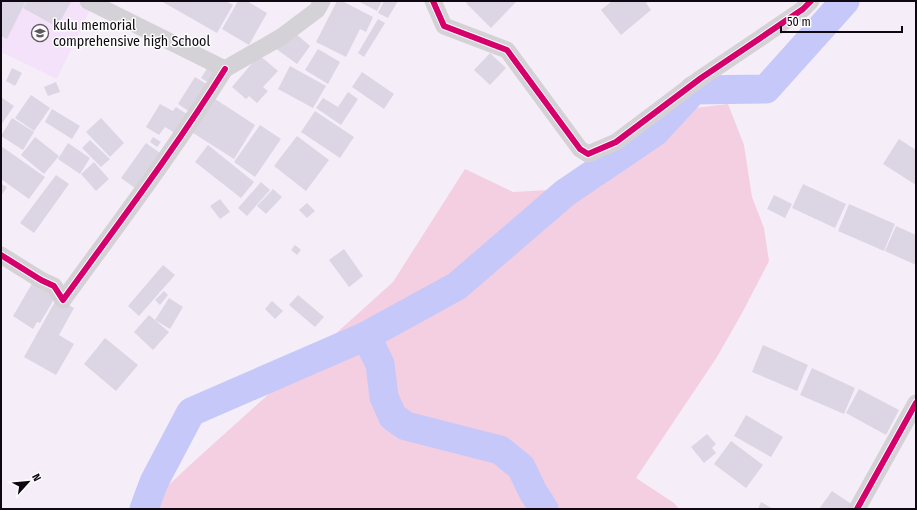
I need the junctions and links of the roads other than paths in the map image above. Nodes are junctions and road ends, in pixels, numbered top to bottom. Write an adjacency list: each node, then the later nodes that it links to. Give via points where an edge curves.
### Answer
1 (88, 1): 5 (street)
2 (322, 1): 5 (street, via 317,10 281,37)
3 (433, 1): 4 (street, via 444,26 506,50 580,149 588,154 616,142 701,78)
4 (811, 1)
5 (225, 69): 6 (street, via 159,168 63,300 54,286)
6 (1, 255)
7 (916, 403): 8 (street)
8 (857, 509)

